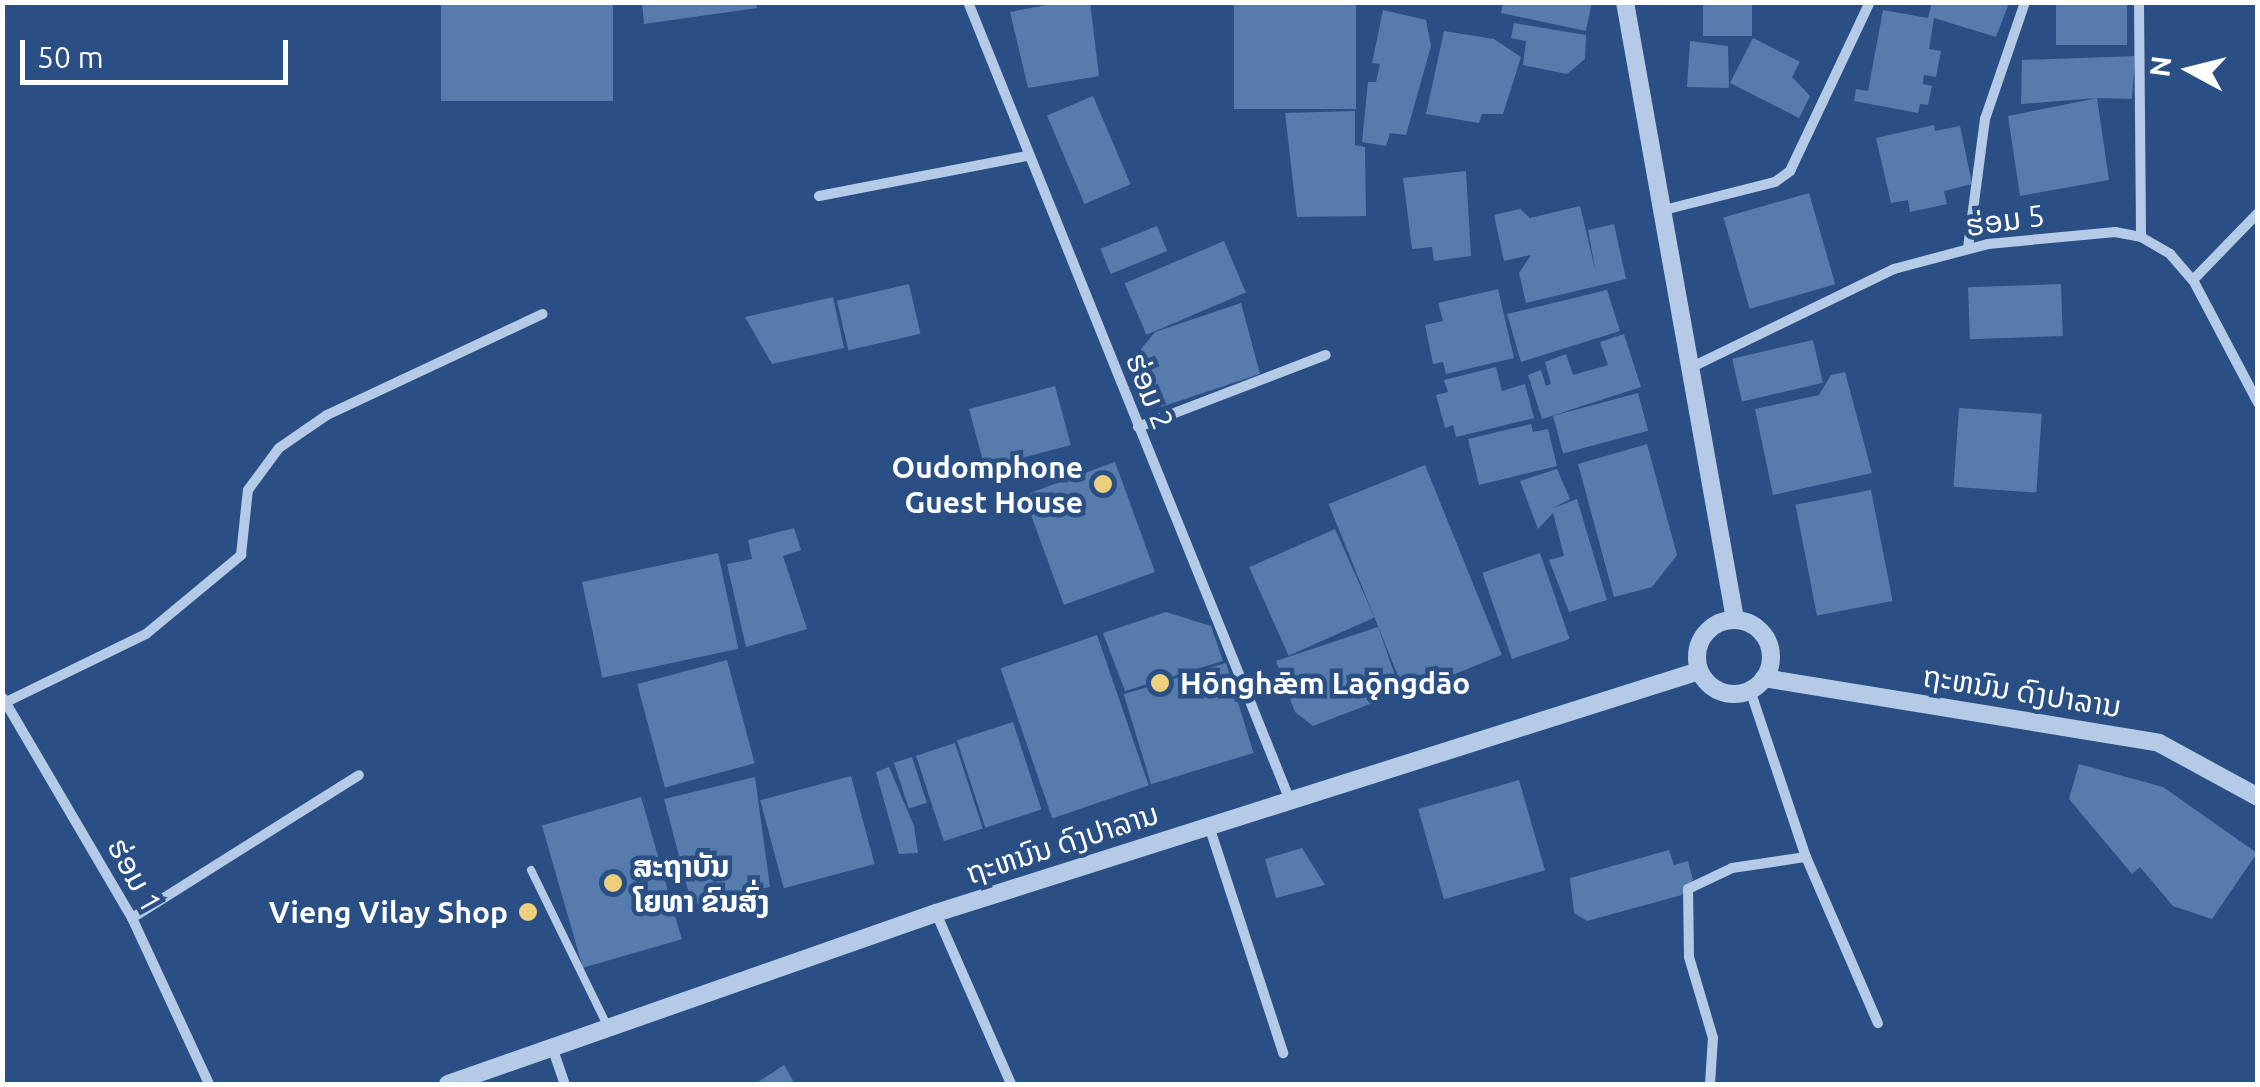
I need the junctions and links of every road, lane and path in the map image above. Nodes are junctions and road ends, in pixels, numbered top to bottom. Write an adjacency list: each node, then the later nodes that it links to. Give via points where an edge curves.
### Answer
1 (968, 2): 6 (street, ຮ່ອມ 2)
2 (1625, 2): 8 (street)
3 (1870, 2): 8 (street, via 1790,171 1776,182)
4 (2025, 2): 11 (street, via 1985,118)
5 (2140, 2): 10 (street)
6 (1027, 156): 7 (street); 17 (street, ຮ່ອມ 2)
7 (819, 196)
8 (1659, 211): 15 (street)
9 (2258, 214): 12 (street)
10 (2141, 237): 11 (street, ຮ່ອມ 5, via 2115,232); 12 (street, via 2170,254)
11 (1968, 248): 15 (street, ຮ່ອມ 5, via 1894,269)
12 (2193, 280): 16 (street)
13 (543, 314): 21 (street, via 327,415 278,448 248,490 241,555 146,634)
14 (1326, 356): 17 (street)
15 (1692, 367): 18 (street)
16 (2258, 403)
17 (1138, 427): 24 (street, ຮ່ອມ 2)
18 (1736, 619): 19 (street, via 1706,631 1697,650); 20 (street, via 1756,627 1769,645)
19 (1699, 671): 20 (street, via 1720,692); 24 (street, ຖະຫນົນ ດົງປາລານ, via 1527,730)
20 (1757, 684): 23 (street, ຖະຫນົນ ດົງປາລານ, via 2159,744); 26 (street)
21 (3, 701): 29 (street, ຮ່ອມ 1)
22 (358, 775): 29 (street)
23 (2258, 797)
24 (1289, 798): 25 (street, ຖະຫນົນ ດົງປາລານ)
25 (1208, 825): 28 (street, ຖະຫນົນ ດົງປາລານ); 33 (street)
26 (1806, 857): 30 (street); 38 (street, via 1732,868 1688,889 1688,958 1713,1038)
27 (531, 870): 31 (lane)
28 (936, 913): 31 (street, ຖະຫນົນ ດົງປາລານ); 37 (street)
29 (132, 918): 34 (street, ຮ່ອມ 1)
30 (1878, 1023)
31 (608, 1027): 32 (street, ຖະຫນົນ ດົງປາລານ)
32 (551, 1046): 35 (street, ຖະຫນົນ ດົງປາລານ); 36 (street)
33 (1283, 1052)
34 (209, 1084)
35 (448, 1084)
36 (565, 1084)
37 (1011, 1084)
38 (1710, 1084)

